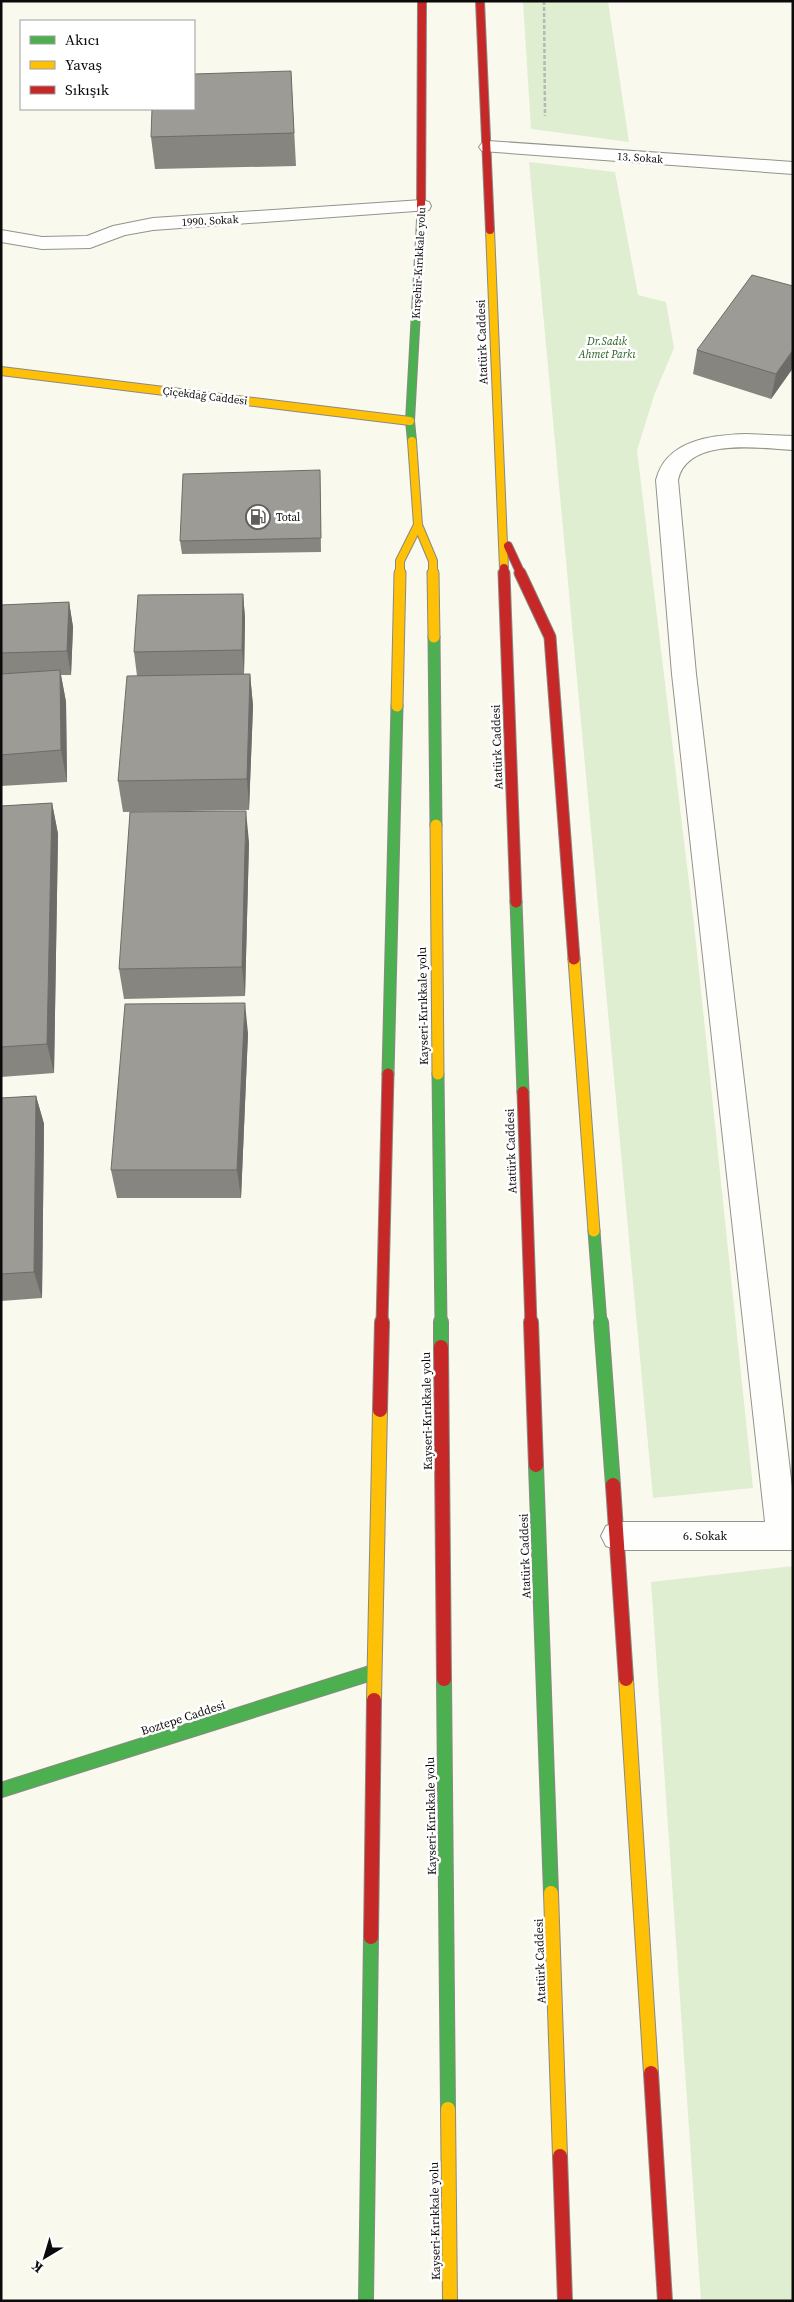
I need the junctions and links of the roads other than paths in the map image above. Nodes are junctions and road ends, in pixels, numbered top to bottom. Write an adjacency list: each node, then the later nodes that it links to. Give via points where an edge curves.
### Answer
1 (422, 1): 5 (main road, Kırşehir-Kırıkkale yolu)
2 (480, 1): 3 (main road, Atatürk Caddesi)
3 (488, 147): 4 (street, 13. Sokak); 11 (main road, Atatürk Caddesi)
4 (793, 168)
5 (422, 206): 6 (street, 1990. Sokak, via 153,224 120,230 90,242 42,243); 8 (main road, Kırşehir-Kırıkkale yolu)
6 (1, 236)
7 (1, 371): 8 (main road, Çiçekdağ Caddesi)
8 (410, 422): 10 (main road, Kırşehir-Kırıkkale yolu)
9 (793, 443): 13 (street, via 730,440 702,445 684,454 672,466 667,480 684,674)
10 (418, 524): 14 (main road, via 400,561); 17 (main road, Kayseri-Kırıkkale yolu, via 433,562)
11 (503, 536): 12 (main road, via 550,637); 18 (main road, Atatürk Caddesi)
12 (617, 1536): 13 (street, 6. Sokak); 19 (main road)
13 (787, 1536)
14 (374, 1672): 15 (main road, Boztepe Caddesi); 16 (main road)
15 (1, 1790)
16 (366, 2301)
17 (450, 2301)
18 (565, 2301)
19 (665, 2301)

